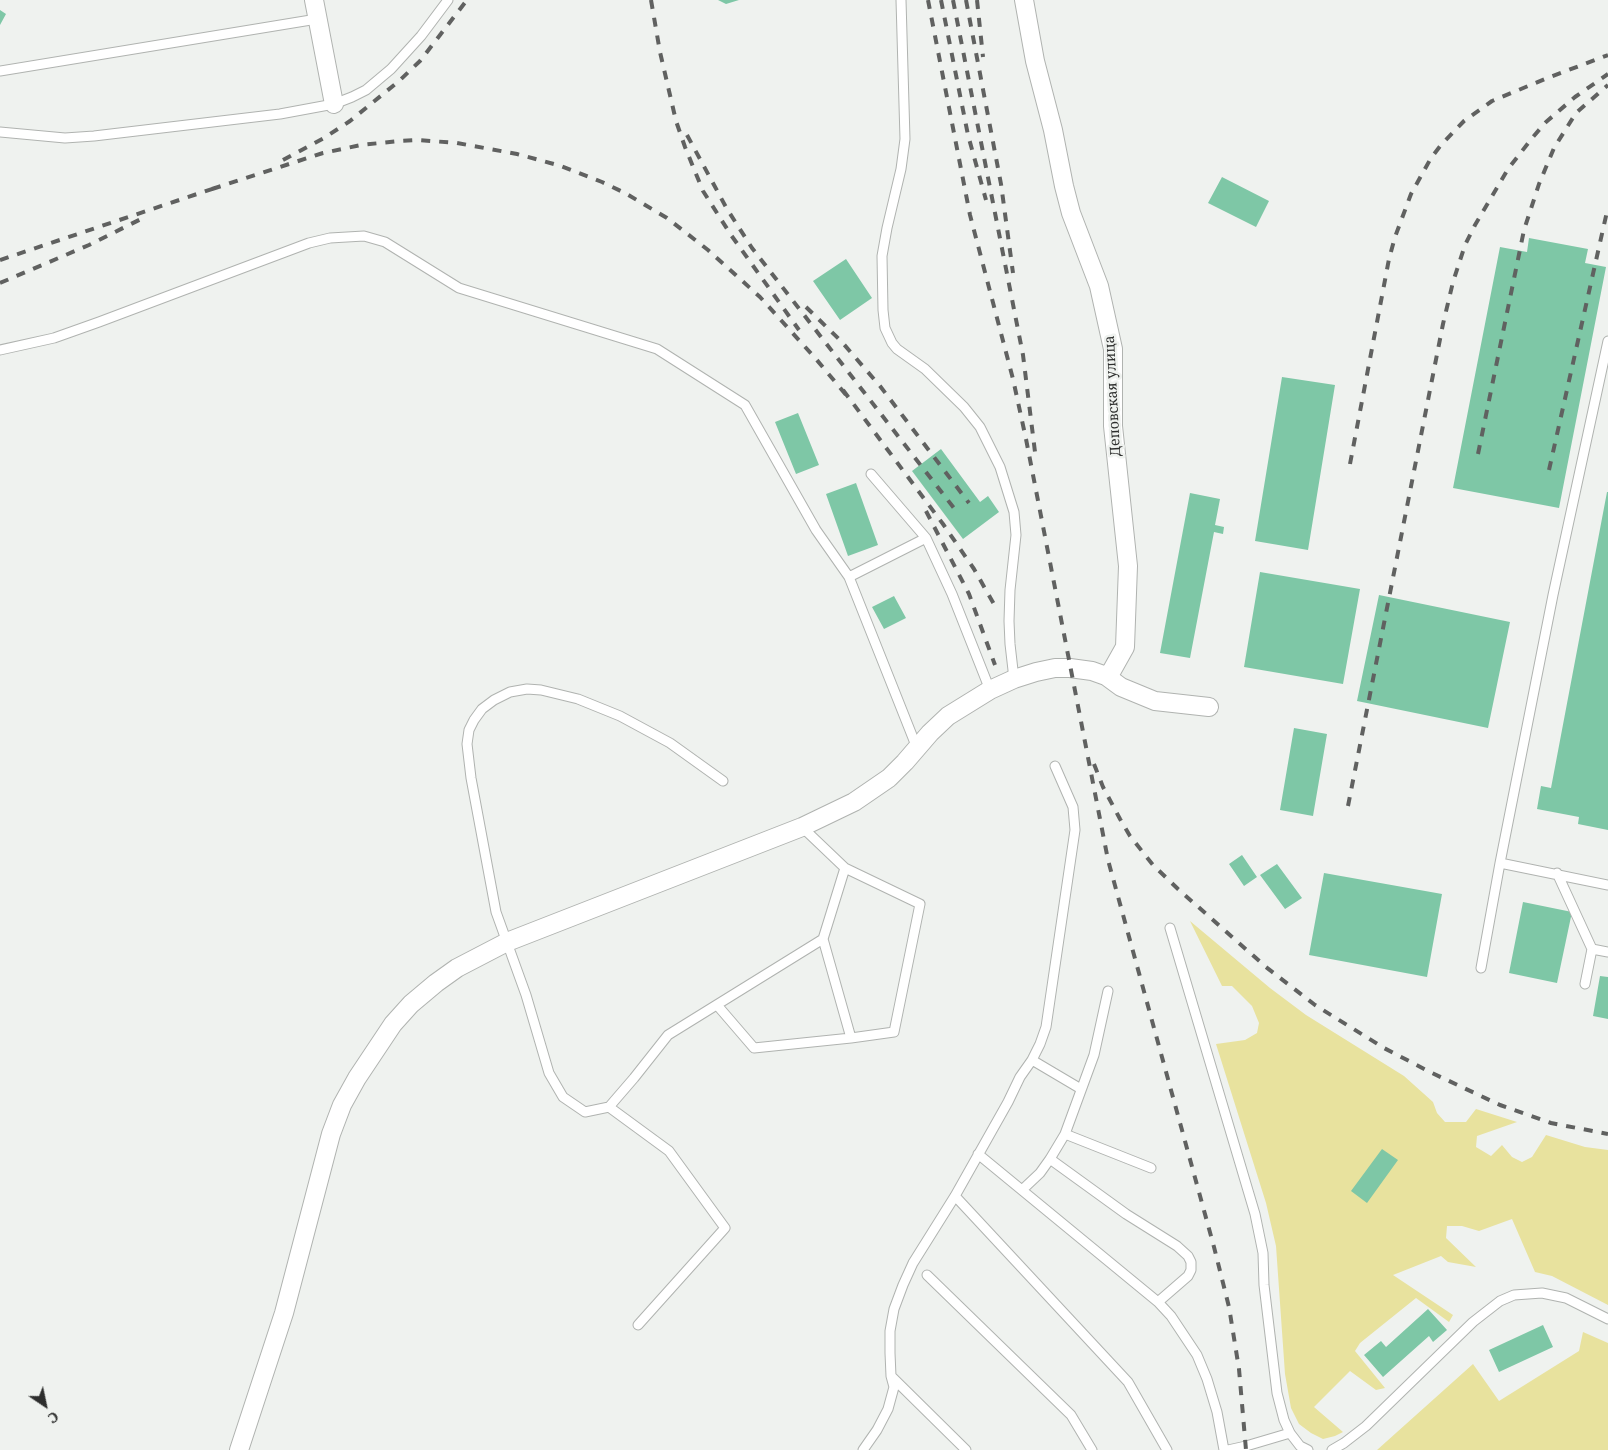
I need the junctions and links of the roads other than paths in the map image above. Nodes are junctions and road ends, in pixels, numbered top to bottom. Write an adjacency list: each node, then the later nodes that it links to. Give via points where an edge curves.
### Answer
1 (314, 0): 5 (street)
2 (448, 0): 7 (lane, via 391,69 366,90)
3 (901, 0): 15 (lane, via 905,139 902,169 882,256 885,328 897,349 924,369 980,427 1009,491 1016,535 1009,621)
4 (1024, 0): 14 (street, Деповская улица, via 1064,186 1099,286 1113,349 1112,426 1128,566 1125,646)
5 (317, 19): 6 (lane); 7 (street)
6 (0, 71)
7 (334, 104): 8 (lane, via 280,114 94,136 56,137)
8 (0, 132)
9 (1608, 340): 22 (lane)
10 (0, 350): 13 (lane, via 90,326 309,243 364,236 385,242 459,288 657,348 745,405 816,530)
11 (871, 474): 12 (lane)
12 (926, 538): 13 (lane); 16 (lane)
13 (849, 577): 18 (lane)
14 (1106, 676): 15 (street, via 1092,671 1055,668); 17 (street, via 1121,687 1155,701)
15 (1014, 679): 16 (street)
16 (990, 690): 18 (street, via 948,716)
17 (1208, 707)
18 (917, 749): 21 (street, via 889,778 854,802)
19 (1055, 766): 36 (lane, via 1073,806 1075,830 1050,1008)
20 (723, 781): 28 (lane, via 659,737 578,699 527,689 510,692 494,700 482,709 469,730 468,758 494,904)
21 (802, 827): 23 (lane); 28 (street)
22 (1500, 863): 24 (lane); 31 (lane)
23 (845, 868): 27 (lane); 35 (lane, via 920,904 894,1032)
24 (1557, 873): 25 (lane); 29 (lane)
25 (1608, 885)
26 (1170, 928): 50 (lane, via 1255,1214 1263,1253 1277,1393)
27 (822, 940): 34 (lane); 35 (lane)
28 (507, 942): 38 (lane, via 549,1073 563,1097 584,1112); 52 (street, via 458,968 410,1004 376,1049 342,1105 331,1134 289,1297)
29 (1592, 949): 30 (lane); 32 (lane)
30 (1608, 952)
31 (1481, 968)
32 (1585, 984)
33 (1108, 991): 37 (lane, via 1094,1054)
34 (717, 1005): 35 (lane, via 754,1048); 38 (lane, via 668,1035)
35 (851, 1038)
36 (1032, 1060): 37 (lane); 40 (lane)
37 (1081, 1089): 39 (lane)
38 (609, 1108): 48 (lane, via 669,1151 725,1228)
39 (1065, 1134): 41 (lane); 42 (lane)
40 (978, 1154): 43 (lane); 44 (lane)
41 (1050, 1159): 43 (lane); 46 (lane, via 1188,1256 1191,1262 1188,1276)
42 (1151, 1168)
43 (1022, 1190): 46 (lane)
44 (955, 1196): 49 (lane, via 913,1263 894,1309 890,1331); 56 (lane, via 1128,1382)
45 (927, 1274): 55 (lane, via 1070,1415)
46 (1158, 1302): 57 (lane, via 1176,1322 1197,1355 1217,1412)
47 (1608, 1319): 59 (lane, via 1566,1298 1542,1293 1514,1295 1500,1301 1472,1322 1366,1426)
48 (638, 1325)
49 (891, 1376): 53 (lane, via 894,1387 888,1409); 54 (lane)
50 (1290, 1433): 51 (lane); 58 (lane)
51 (1303, 1449)
52 (239, 1450)
53 (863, 1450)
54 (966, 1450)
55 (1092, 1450)
56 (1167, 1450)
57 (1224, 1450)
58 (1228, 1450)
59 (1332, 1450)

